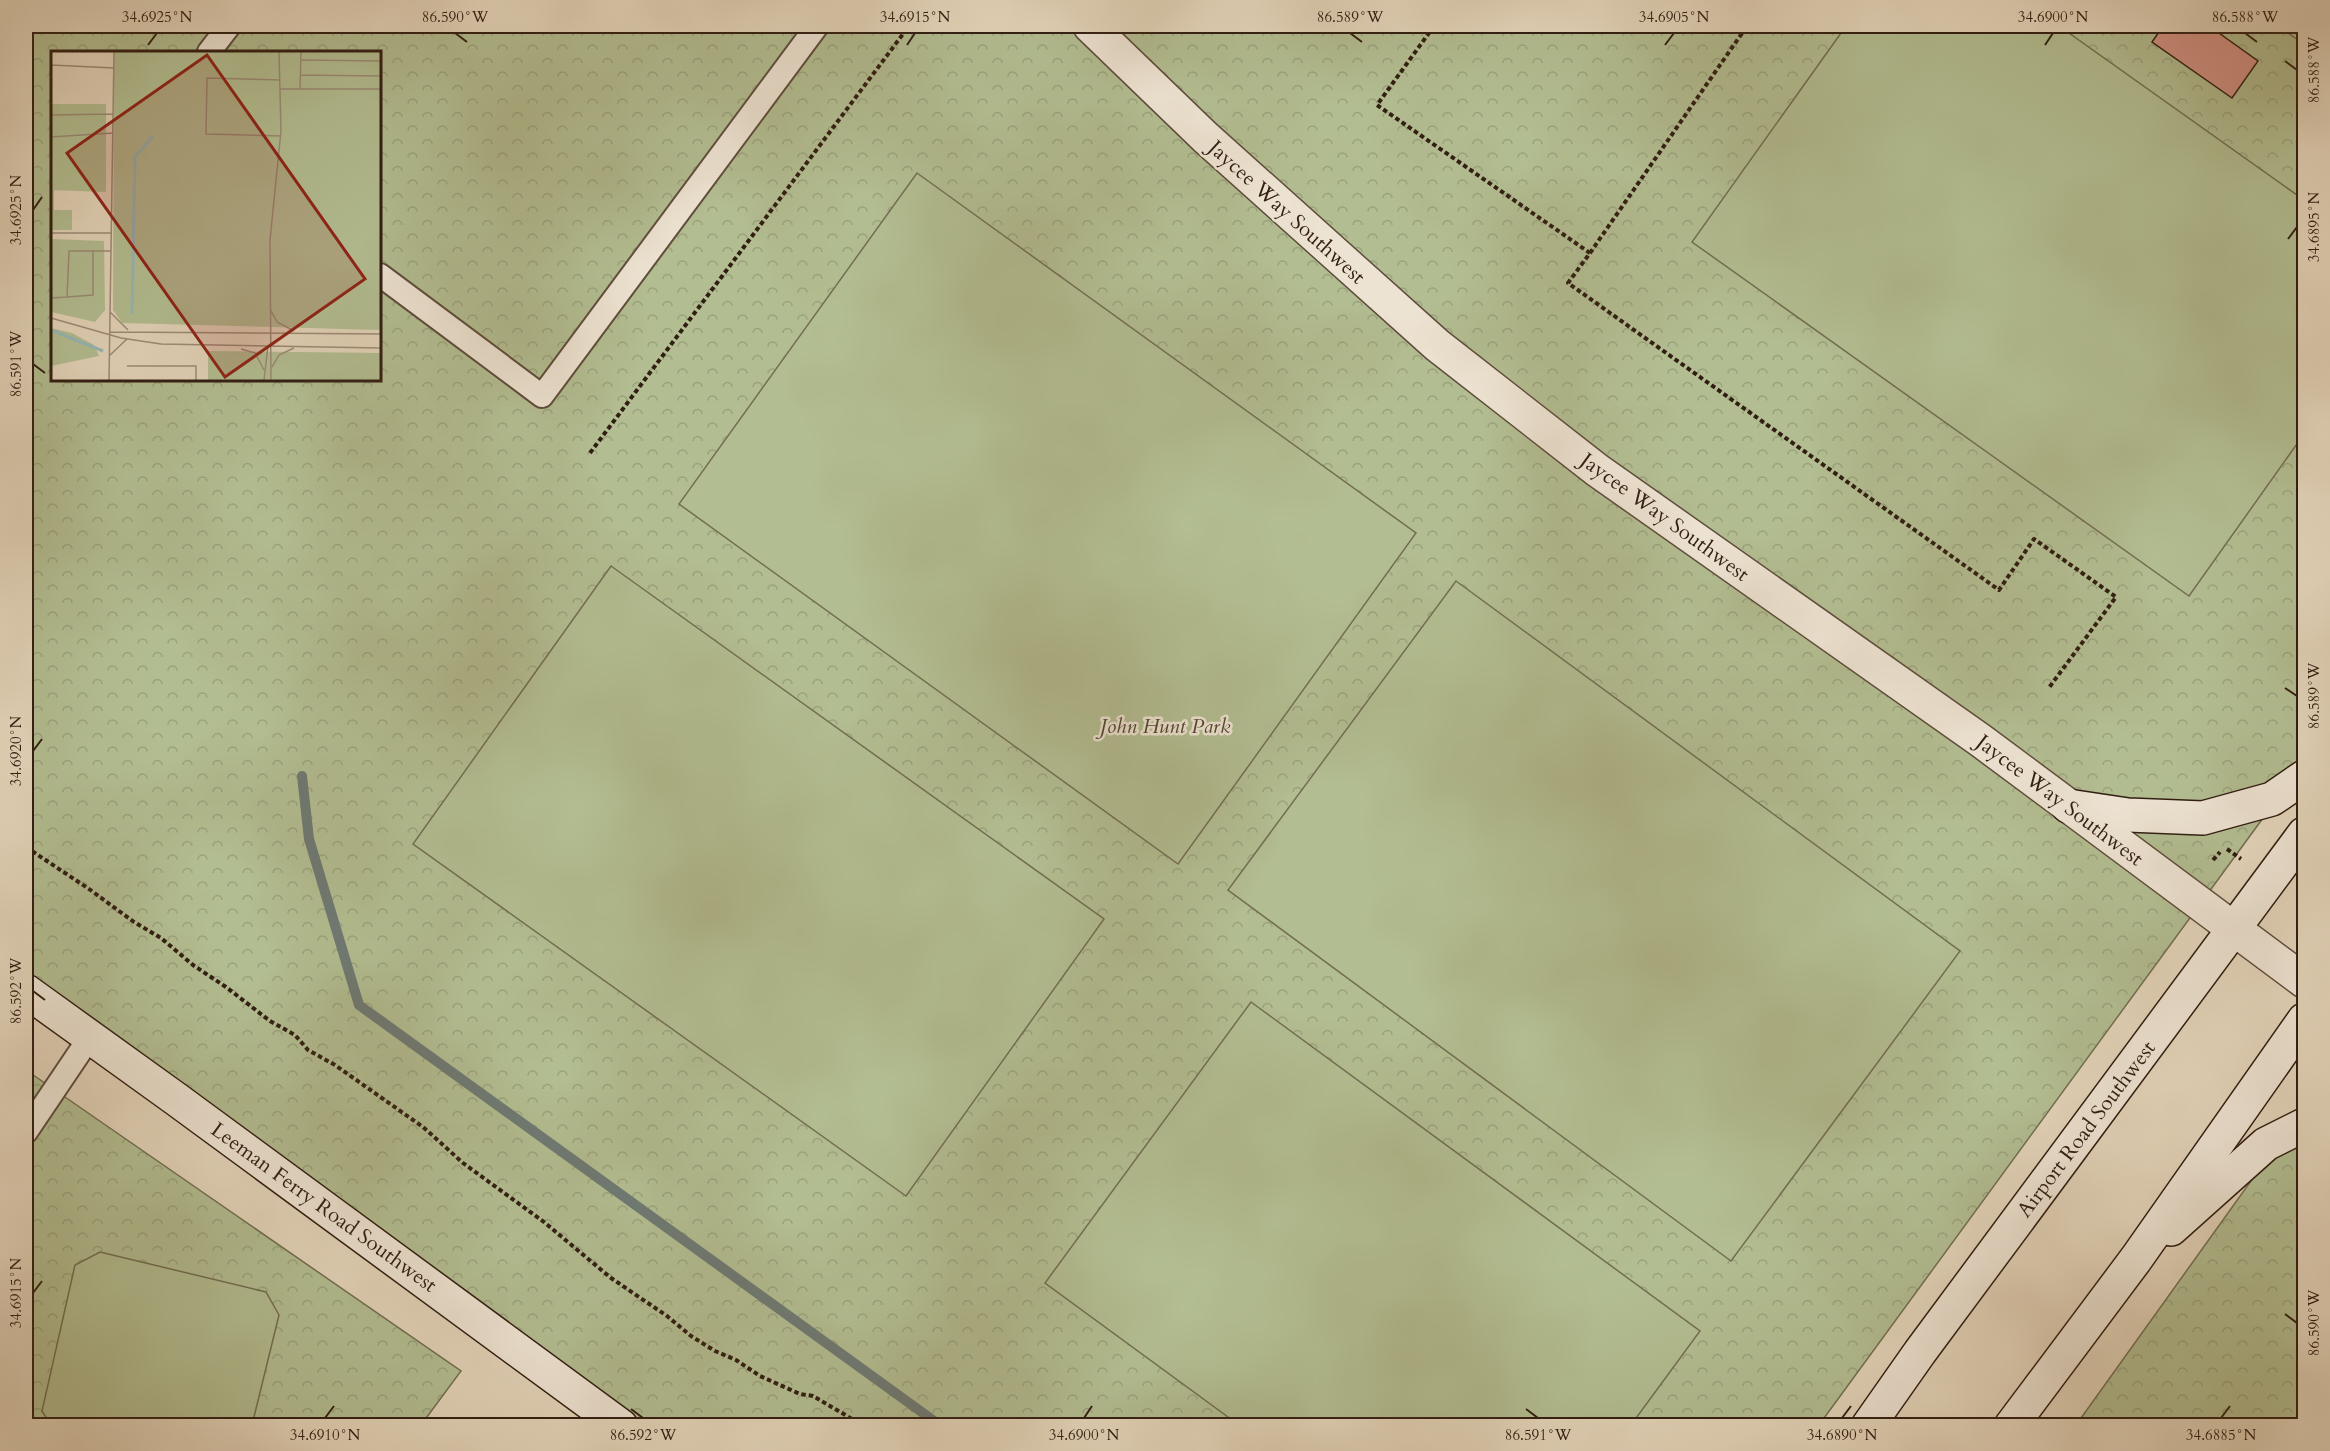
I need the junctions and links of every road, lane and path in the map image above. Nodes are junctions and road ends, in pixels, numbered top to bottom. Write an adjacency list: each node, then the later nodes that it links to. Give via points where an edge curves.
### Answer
1 (229, 26): 7 (lane)
2 (817, 26): 9 (lane, via 542,396)
3 (909, 26): 10 (path)
4 (1089, 26): 13 (street, Jaycee Way Southwest, via 1205,137 1437,345 1597,470)
5 (1434, 26): 8 (path, via 1377,105)
6 (1748, 26): 8 (path)
7 (210, 51)
8 (1590, 254): 11 (path, via 1568,283 1999,590 2034,539 2116,597)
9 (381, 276)
10 (590, 453)
11 (2048, 689)
12 (2304, 777): 13 (street, via 2272,799 2203,818 2128,815)
13 (2068, 806): 18 (street, Jaycee Way Southwest)
14 (2304, 834): 18 (street, Airport Road Southwest)
15 (2224, 847): 17 (path)
16 (26, 848): 27 (path, via 161,938 193,966 295,1035 308,1050 423,1127 463,1163 544,1222 611,1278 691,1335 760,1376 813,1396)
17 (2247, 863)
18 (2235, 929): 19 (street, Jaycee Way Southwest); 28 (street, Airport Road Southwest)
19 (2304, 981)
20 (26, 991): 22 (street, Leeman Ferry Road Southwest)
21 (2304, 1020): 25 (street)
22 (90, 1037): 24 (lane); 26 (street, Leeman Ferry Road Southwest)
23 (2304, 1125): 25 (street, via 2266,1144)
24 (26, 1132)
25 (2136, 1259): 29 (street)
26 (621, 1425)
27 (864, 1425)
28 (1868, 1425)
29 (2011, 1425)

